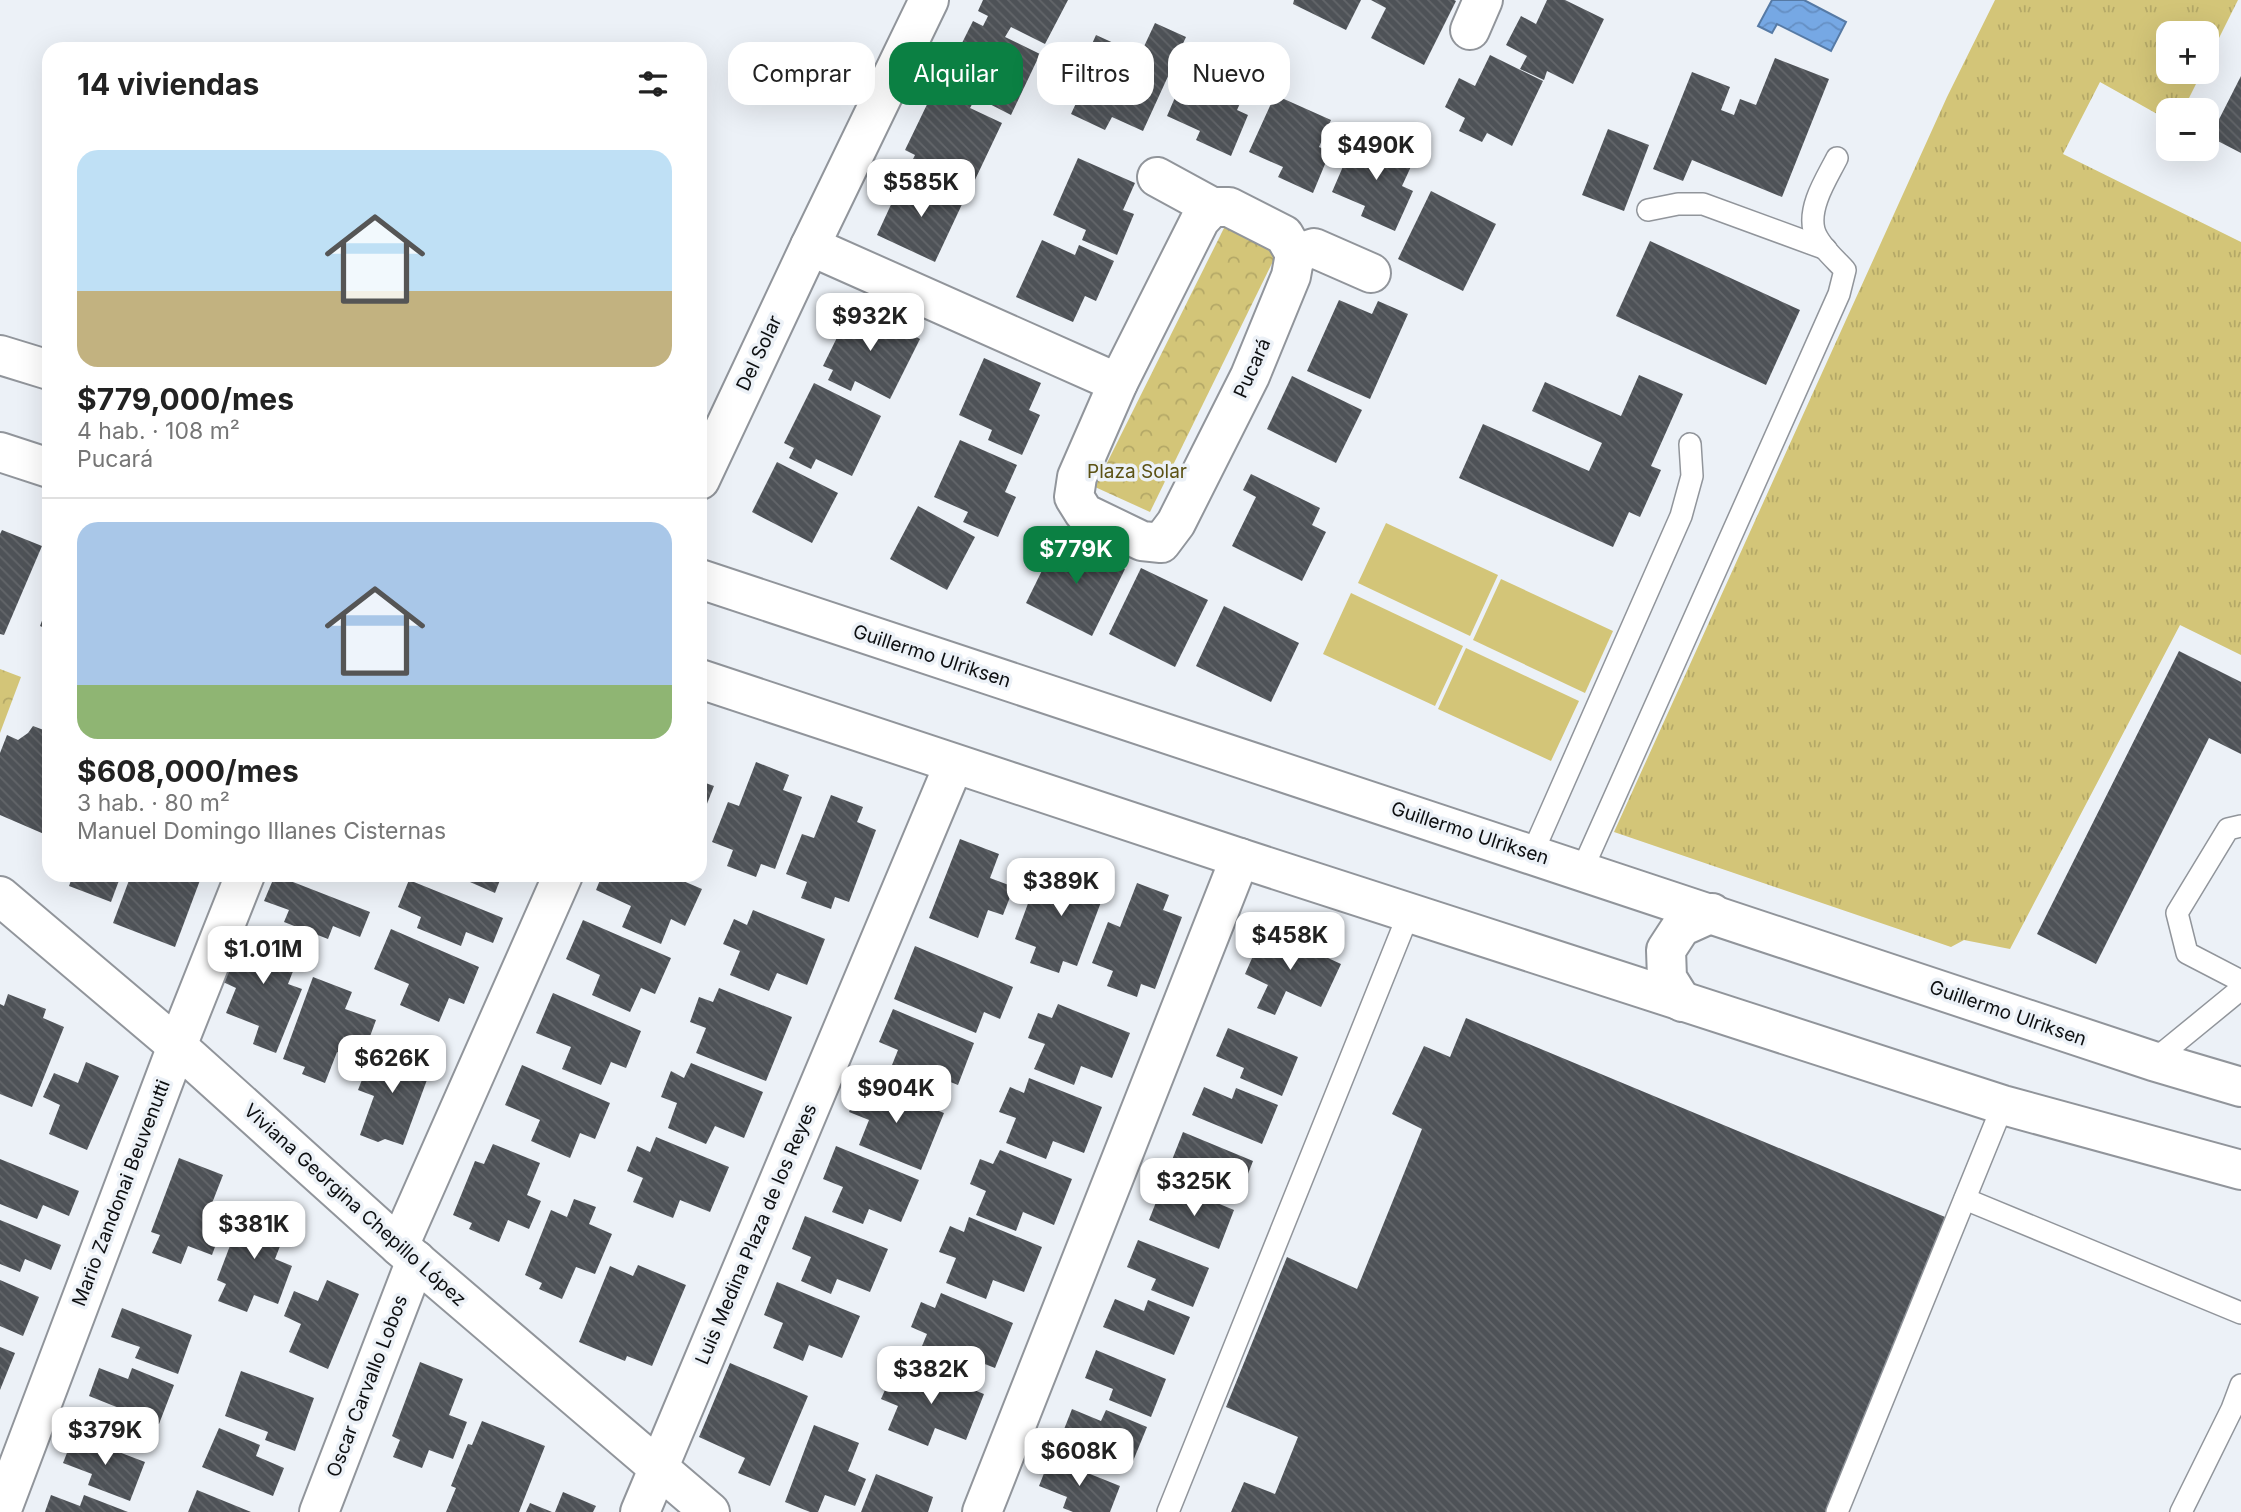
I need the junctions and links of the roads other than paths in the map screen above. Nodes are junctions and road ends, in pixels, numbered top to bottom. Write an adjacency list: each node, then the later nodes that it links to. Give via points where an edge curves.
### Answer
1 (929, 0): 6 (street, Del Solar)
2 (1837, 158): 7 (lane, via 1814,210 1814,231)
3 (1157, 177): 4 (street)
4 (1212, 207): 8 (street, via 1229,207 1284,235); 12 (street, Pucará, via 1200,220)
5 (1648, 210): 7 (lane, via 1703,204)
6 (810, 246): 12 (street); 15 (street, Del Solar)
7 (1826, 249): 23 (lane, via 1844,270 1839,294)
8 (1295, 254): 9 (street, via 1314,248); 12 (street, Pucará, via 1291,276 1250,376 1176,523 1161,543 1142,541 1084,513 1074,497 1077,477)
9 (1371, 273)
10 (0, 355): 11 (street)
11 (42, 368)
12 (1118, 383)
13 (1689, 444): 21 (lane, via 1692,476 1681,516)
14 (0, 452): 16 (street)
15 (707, 465)
16 (42, 466)
17 (707, 581): 21 (street, Guillermo Ulriksen)
18 (707, 681): 19 (street)
19 (954, 764): 22 (street); 41 (street, Luis Medina Plaza de los Reyes)
20 (2241, 826): 29 (lane, via 2228,829 2177,913 2187,953)
21 (1532, 854): 23 (street, Guillermo Ulriksen)
22 (1240, 858): 27 (street); 46 (street)
23 (1583, 870): 28 (street, Guillermo Ulriksen)
24 (242, 882): 32 (street, Mario Zandonai Beuvenutti)
25 (560, 882): 38 (street, Oscar Carvallo Lobos)
26 (0, 897): 32 (street, Viviana Georgina Chepillo López)
27 (1409, 913): 31 (street); 47 (lane)
28 (1712, 913): 31 (street, via 1681,927 1666,950 1667,978); 33 (street, Guillermo Ulriksen)
29 (2241, 981)
30 (2241, 989): 33 (lane)
31 (1682, 1002): 35 (street)
32 (177, 1046): 38 (street, Viviana Georgina Chepillo López); 42 (street, Mario Zandonai Beuvenutti)
33 (2153, 1061): 34 (street, Guillermo Ulriksen)
34 (2241, 1087)
35 (2003, 1105): 36 (street); 37 (lane)
36 (2241, 1170)
37 (1965, 1199): 39 (lane); 48 (lane)
38 (407, 1253): 41 (street, Viviana Georgina Chepillo López); 43 (street, Oscar Carvallo Lobos)
39 (2241, 1313)
40 (2241, 1385): 49 (lane)
41 (658, 1467): 44 (street, Luis Medina Plaza de los Reyes); 45 (street, Viviana Georgina Chepillo López)
42 (1, 1512)
43 (319, 1512)
44 (640, 1512)
45 (710, 1512)
46 (982, 1512)
47 (1168, 1512)
48 (1837, 1512)
49 (2181, 1512)

